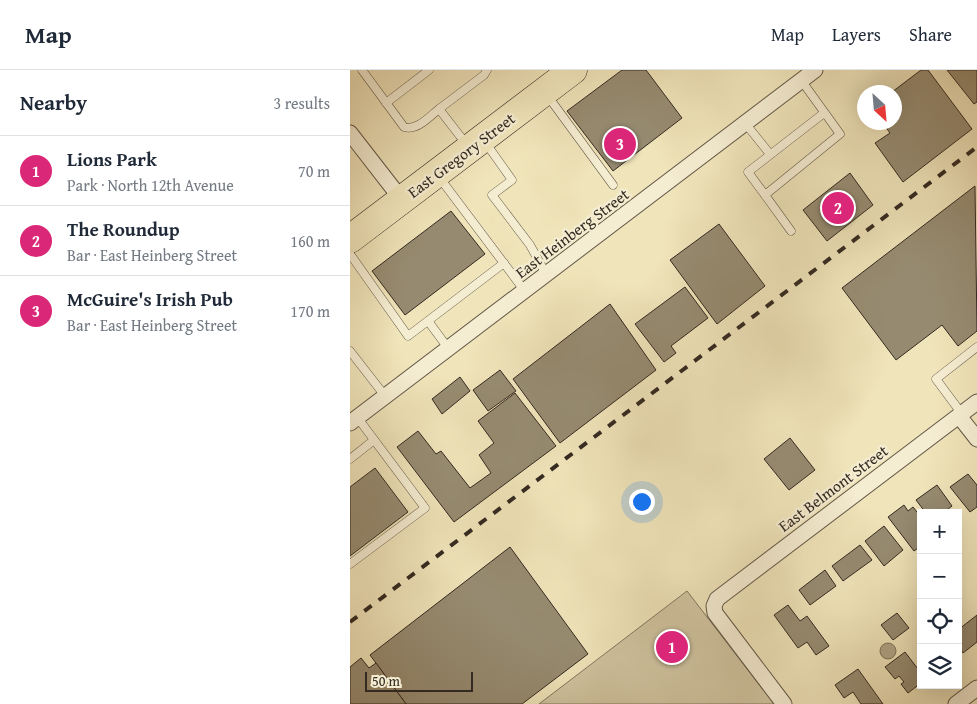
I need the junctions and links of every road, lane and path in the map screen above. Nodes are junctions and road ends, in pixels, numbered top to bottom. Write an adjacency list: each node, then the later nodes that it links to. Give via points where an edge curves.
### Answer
1 (362, 70): 8 (lane)
2 (429, 70): 8 (lane)
3 (487, 70): 9 (lane)
4 (573, 70): 7 (highway, East Gregory Street)
5 (815, 70): 6 (street, East Heinberg Street)
6 (802, 80): 10 (lane); 11 (street, East Heinberg Street)
7 (544, 92): 13 (highway, East Gregory Street); 16 (lane)
8 (386, 102): 9 (lane, via 404,127 410,129)
9 (439, 109): 13 (lane)
10 (824, 113): 14 (lane); 17 (lane, via 840,134)
11 (745, 123): 14 (lane); 23 (street, East Heinberg Street)
12 (350, 133): 18 (street)
13 (476, 144): 15 (highway, East Gregory Street); 23 (lane, via 512,180 492,195 530,245)
14 (770, 154): 17 (lane, via 748,172)
15 (436, 174): 18 (highway, East Gregory Street); 22 (lane)
16 (612, 185)
17 (765, 195): 19 (lane)
18 (402, 200): 20 (highway, East Gregory Street)
19 (791, 231)
20 (350, 239)
21 (350, 254): 25 (lane, via 408,336)
22 (504, 263): 24 (lane); 25 (lane)
23 (546, 274): 24 (street, East Heinberg Street)
24 (524, 290): 27 (street, East Heinberg Street)
25 (428, 321): 27 (lane)
26 (977, 347): 31 (lane, via 936,379)
27 (448, 348): 29 (street, East Heinberg Street)
28 (350, 351): 29 (lane)
29 (385, 396): 32 (street, East Heinberg Street)
30 (977, 402): 31 (street, East Belmont Street)
31 (961, 415): 33 (street); 38 (street, East Belmont Street, via 717,599 715,613)
32 (354, 420): 34 (lane)
33 (977, 439)
34 (374, 440): 35 (lane); 36 (lane, via 425,508)
35 (350, 458)
36 (350, 564)
37 (977, 688): 39 (street)
38 (784, 704)
39 (956, 704)

